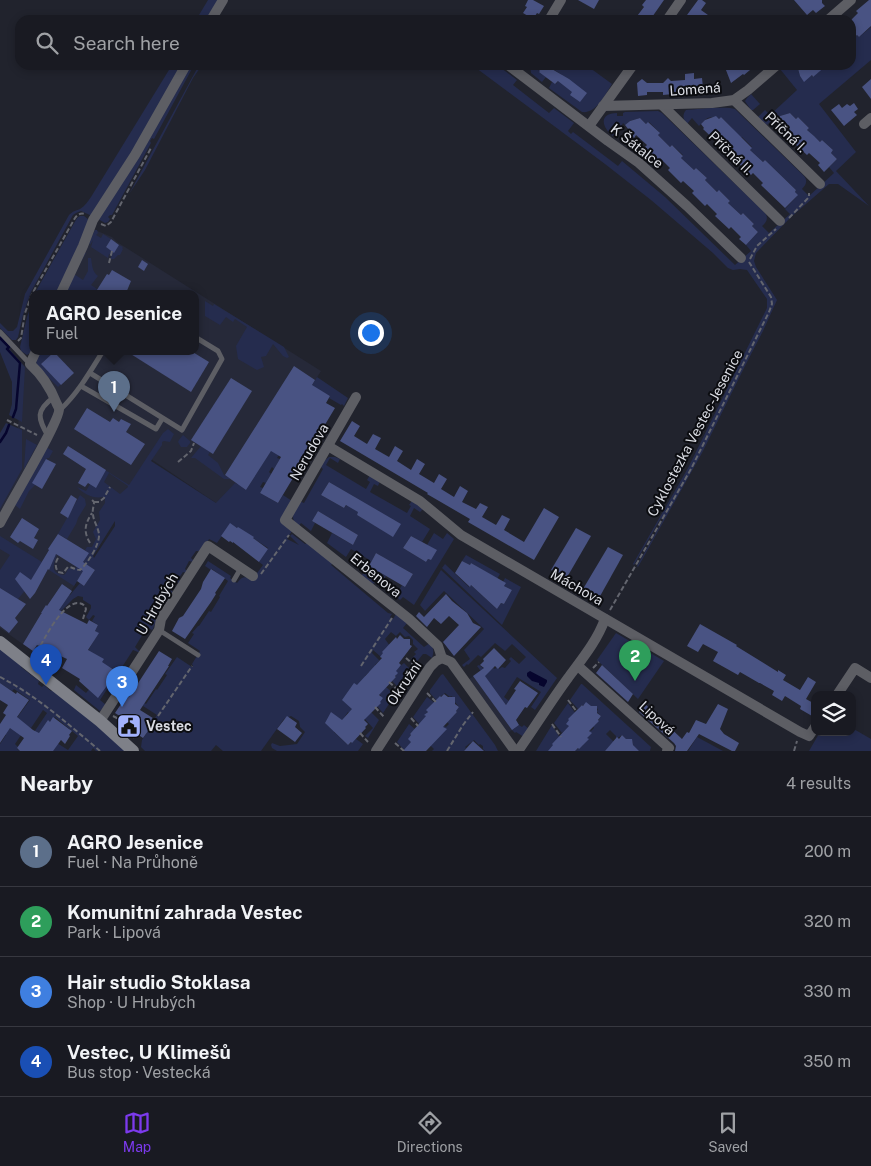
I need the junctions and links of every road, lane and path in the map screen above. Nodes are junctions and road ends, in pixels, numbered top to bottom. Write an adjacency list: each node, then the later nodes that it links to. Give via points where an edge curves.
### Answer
1 (223, 0): 5 (street)
2 (561, 0): 6 (street)
3 (681, 0): 7 (street)
4 (851, 0): 8 (street)
5 (214, 15)
6 (552, 15)
7 (670, 15)
8 (834, 15)
9 (183, 70): 18 (street, via 135,155)
10 (522, 70): 16 (street, K Šátalce)
11 (629, 70): 15 (street)
12 (771, 70): 13 (street, Lomená)
13 (734, 100): 14 (street, Lomená); 17 (street, Příčná I.)
14 (662, 105): 15 (street, Lomená); 19 (street, Příčná II.)
15 (603, 106): 16 (street)
16 (589, 126): 23 (street, K Šátalce, via 664,184)
17 (820, 184)
18 (90, 220): 25 (path, via 84,214 77,215); 26 (street)
19 (780, 220)
20 (771, 230): 21 (path)
21 (768, 236)
22 (112, 251): 24 (path)
23 (743, 257): 57 (path, Cyklostezka Vestec-Jesenice, via 771,297 769,312 691,469)
24 (109, 263)
25 (34, 290)
26 (62, 290)
27 (29, 302): 30 (path, via 21,338)
28 (0, 332): 30 (lane)
29 (199, 339): 39 (lane, via 218,351 222,359 182,430)
30 (14, 347): 33 (lane)
31 (34, 355): 33 (street)
32 (101, 355): 34 (lane)
33 (30, 364): 36 (street)
34 (90, 373): 35 (lane); 39 (lane)
35 (81, 386): 38 (lane); 39 (lane, via 156,429)
36 (54, 397): 38 (street); 41 (lane, via 43,406 40,417)
37 (356, 397): 43 (street, Nerudova)
38 (60, 410): 41 (street)
39 (162, 418)
40 (8, 420): 41 (path)
41 (47, 438): 48 (street)
42 (194, 443): 44 (path, via 191,451)
43 (328, 446): 47 (street, Nerudova); 57 (street, Máchova, via 420,501 461,536)
44 (178, 462)
45 (110, 487): 46 (path, via 104,498 99,502 93,501)
46 (92, 513): 50 (path, via 85,530); 51 (path, via 99,535 98,543 85,566 80,570 68,567 63,573 58,572 55,567)
47 (285, 520): 49 (street, Erbenova)
48 (0, 523)
49 (296, 529): 53 (path, via 260,575); 55 (street, Erbenova)
50 (90, 543)
51 (58, 558)
52 (241, 568): 53 (street, U Hrubých); 54 (lane); 58 (street, U Hrubých, via 208,546 161,619)
53 (255, 574)
54 (234, 580)
55 (397, 610): 63 (street, Erbenova, via 438,646); 66 (path)
56 (83, 619): 60 (path, via 84,605 74,604 66,608)
57 (605, 619): 67 (street); 88 (street, Máchova, via 800,732 809,736)
58 (159, 630): 61 (lane); 83 (street, U Hrubých)
59 (0, 642): 83 (street)
60 (36, 652)
61 (198, 656)
62 (406, 658): 68 (path)
63 (442, 658): 94 (street, Okružní, via 430,667); 97 (street, Okružní, via 451,662)
64 (599, 662): 69 (path)
65 (192, 666): 81 (path)
66 (361, 666)
67 (578, 666): 97 (street); 98 (street, Lipová, via 669,748)
68 (416, 668)
69 (594, 668)
70 (0, 677): 93 (path, via 52,710)
71 (871, 678): 73 (street, via 855,668)
72 (389, 682): 74 (path)
73 (840, 691)
74 (400, 692)
75 (427, 693): 77 (path)
76 (568, 700): 80 (path)
77 (436, 702)
78 (374, 707): 82 (path)
79 (473, 712): 96 (path)
80 (577, 712)
81 (158, 716)
82 (384, 717)
83 (106, 718): 92 (street); 92 (path, via 128,725)
84 (411, 718): 86 (path)
85 (552, 724): 89 (path)
86 (418, 726)
87 (360, 733): 90 (path)
88 (811, 733)
89 (561, 737)
90 (368, 742)
91 (395, 743): 95 (path)
92 (134, 745)
93 (100, 751)
94 (376, 751)
95 (404, 751)
96 (447, 751)
97 (516, 751)
98 (667, 751)

